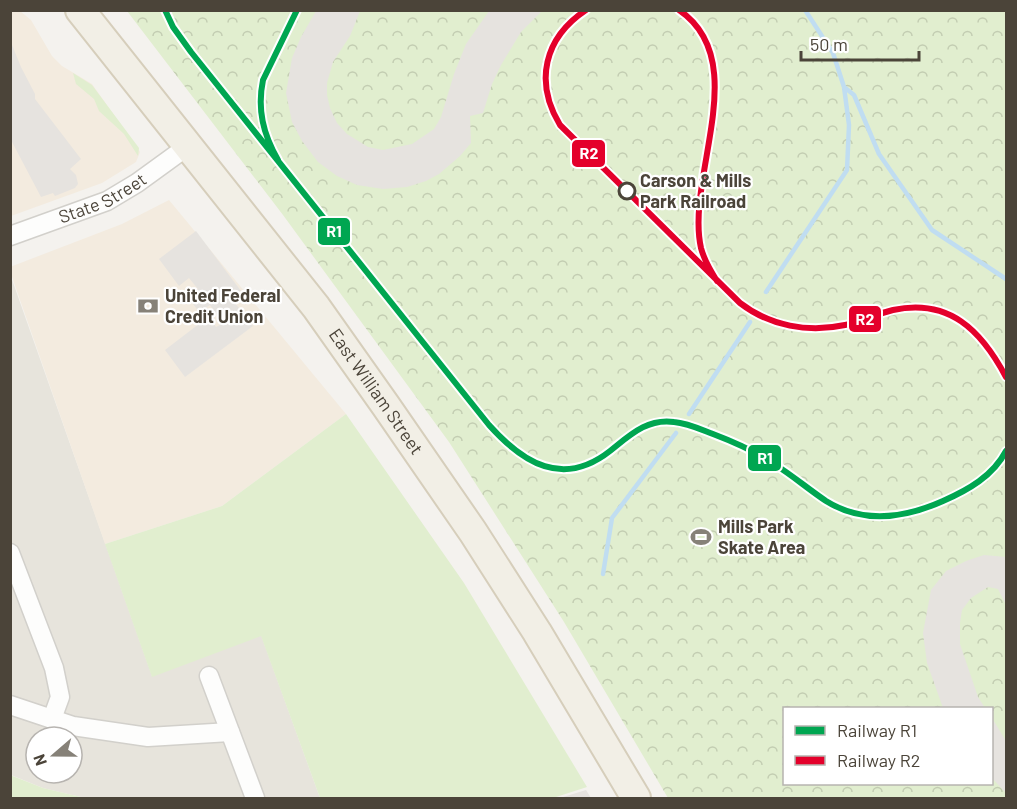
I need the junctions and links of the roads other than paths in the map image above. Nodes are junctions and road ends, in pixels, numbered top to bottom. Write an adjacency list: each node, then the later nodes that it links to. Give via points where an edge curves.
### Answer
1 (80, 10): 2 (main road, East William Street)
2 (188, 146): 3 (street, State Street, via 106,201); 10 (main road, East William Street, via 316,307 473,532)
3 (10, 236)
4 (10, 553): 7 (street, via 54,668 60,696)
5 (209, 676): 8 (street)
6 (10, 705): 7 (street)
7 (52, 719): 8 (street, via 73,726 148,737)
8 (230, 732): 9 (street)
9 (255, 798)
10 (636, 798)

